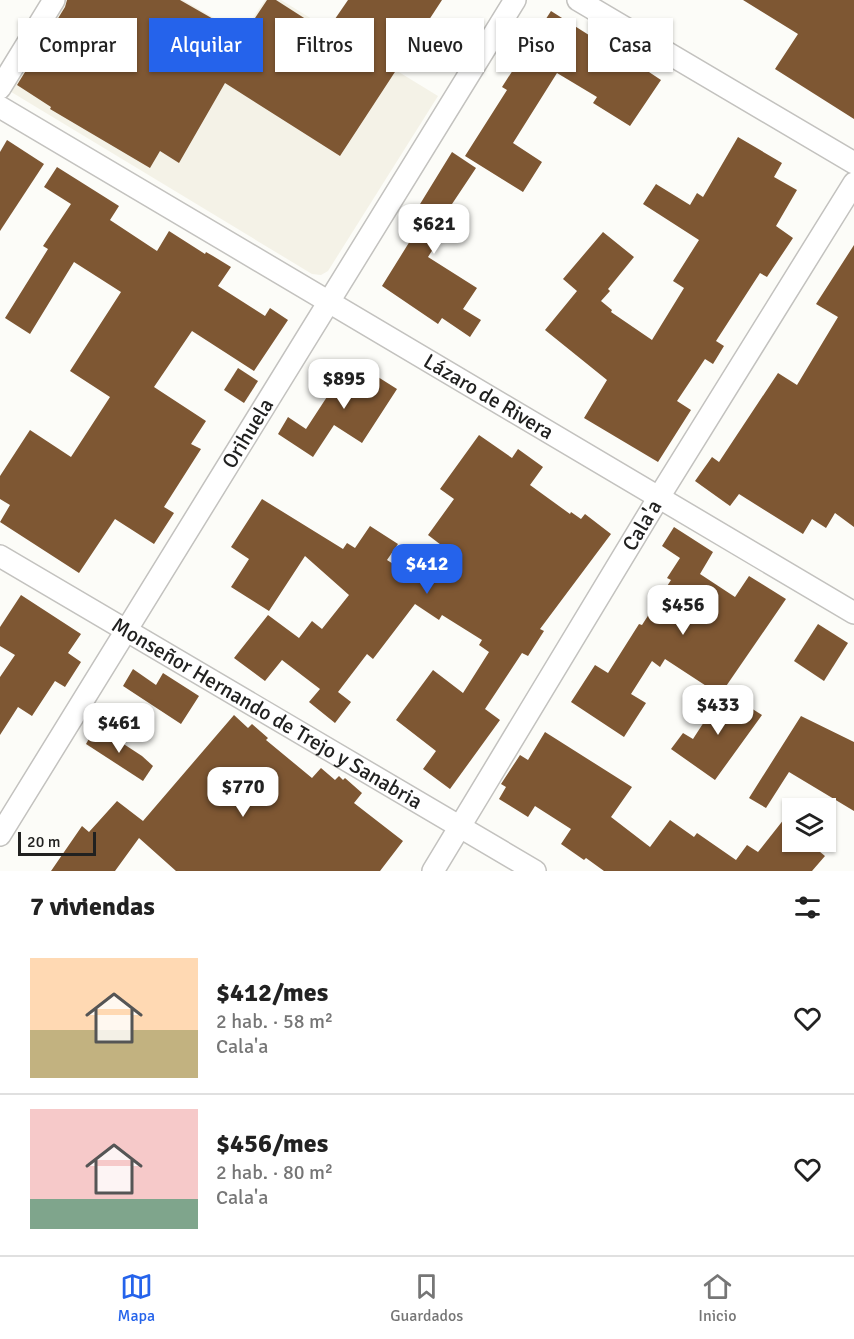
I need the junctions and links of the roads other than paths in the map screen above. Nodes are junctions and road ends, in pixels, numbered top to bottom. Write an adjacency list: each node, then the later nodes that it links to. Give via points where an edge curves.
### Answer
1 (54, 0): 4 (street)
2 (515, 0): 8 (street, Orihuela)
3 (578, 0): 6 (street)
4 (0, 88)
5 (0, 107): 8 (street, Lázaro de Rivera)
6 (854, 163)
7 (854, 183): 9 (street, Cala'a)
8 (329, 302): 9 (street, Lázaro de Rivera); 12 (street, Orihuela)
9 (659, 497): 11 (street, Lázaro de Rivera); 13 (street, Cala'a)
10 (0, 556): 12 (street, Monseñor Hernando de Trejo y Sanabria)
11 (854, 613)
12 (126, 631): 13 (street, Monseñor Hernando de Trejo y Sanabria); 14 (street, Orihuela)
13 (460, 827): 15 (street, Cala'a); 16 (street, Monseñor Hernando de Trejo y Sanabria)
14 (0, 835)
15 (433, 871)
16 (535, 871)

